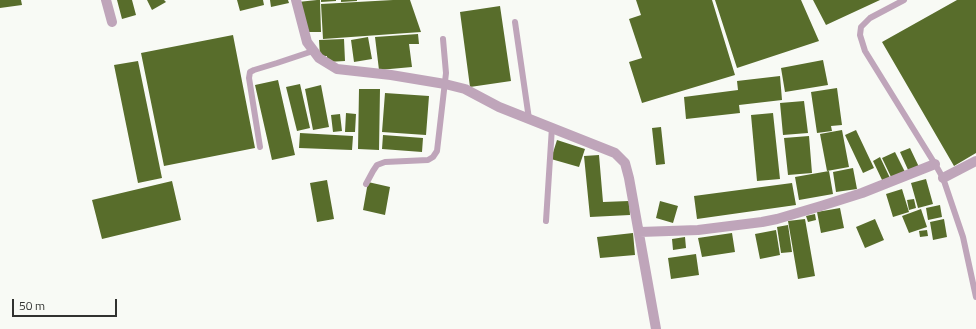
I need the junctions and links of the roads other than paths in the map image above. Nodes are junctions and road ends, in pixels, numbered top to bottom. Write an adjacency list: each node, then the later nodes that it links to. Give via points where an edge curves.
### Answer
1 (106, 0): 4 (street)
2 (296, 0): 7 (street, via 307,42)
3 (904, 0): 13 (lane, via 870,18 861,27 860,35 865,51)
4 (112, 22)
5 (516, 22): 9 (lane)
6 (443, 40): 8 (lane)
7 (313, 51): 8 (street, via 337,69); 11 (lane, via 250,72)
8 (445, 84): 9 (street, via 465,89); 15 (lane, via 437,152 428,160 385,162 378,165)
9 (529, 119): 10 (street)
10 (552, 127): 16 (lane); 17 (street, via 615,153 625,163)
11 (260, 147)
12 (976, 161): 14 (street)
13 (935, 164): 14 (lane); 17 (street, via 862,193 762,222 698,230)
14 (943, 178): 18 (lane, via 963,237)
15 (366, 184)
16 (546, 221)
17 (640, 232): 19 (street)
18 (976, 297)
19 (656, 329)

